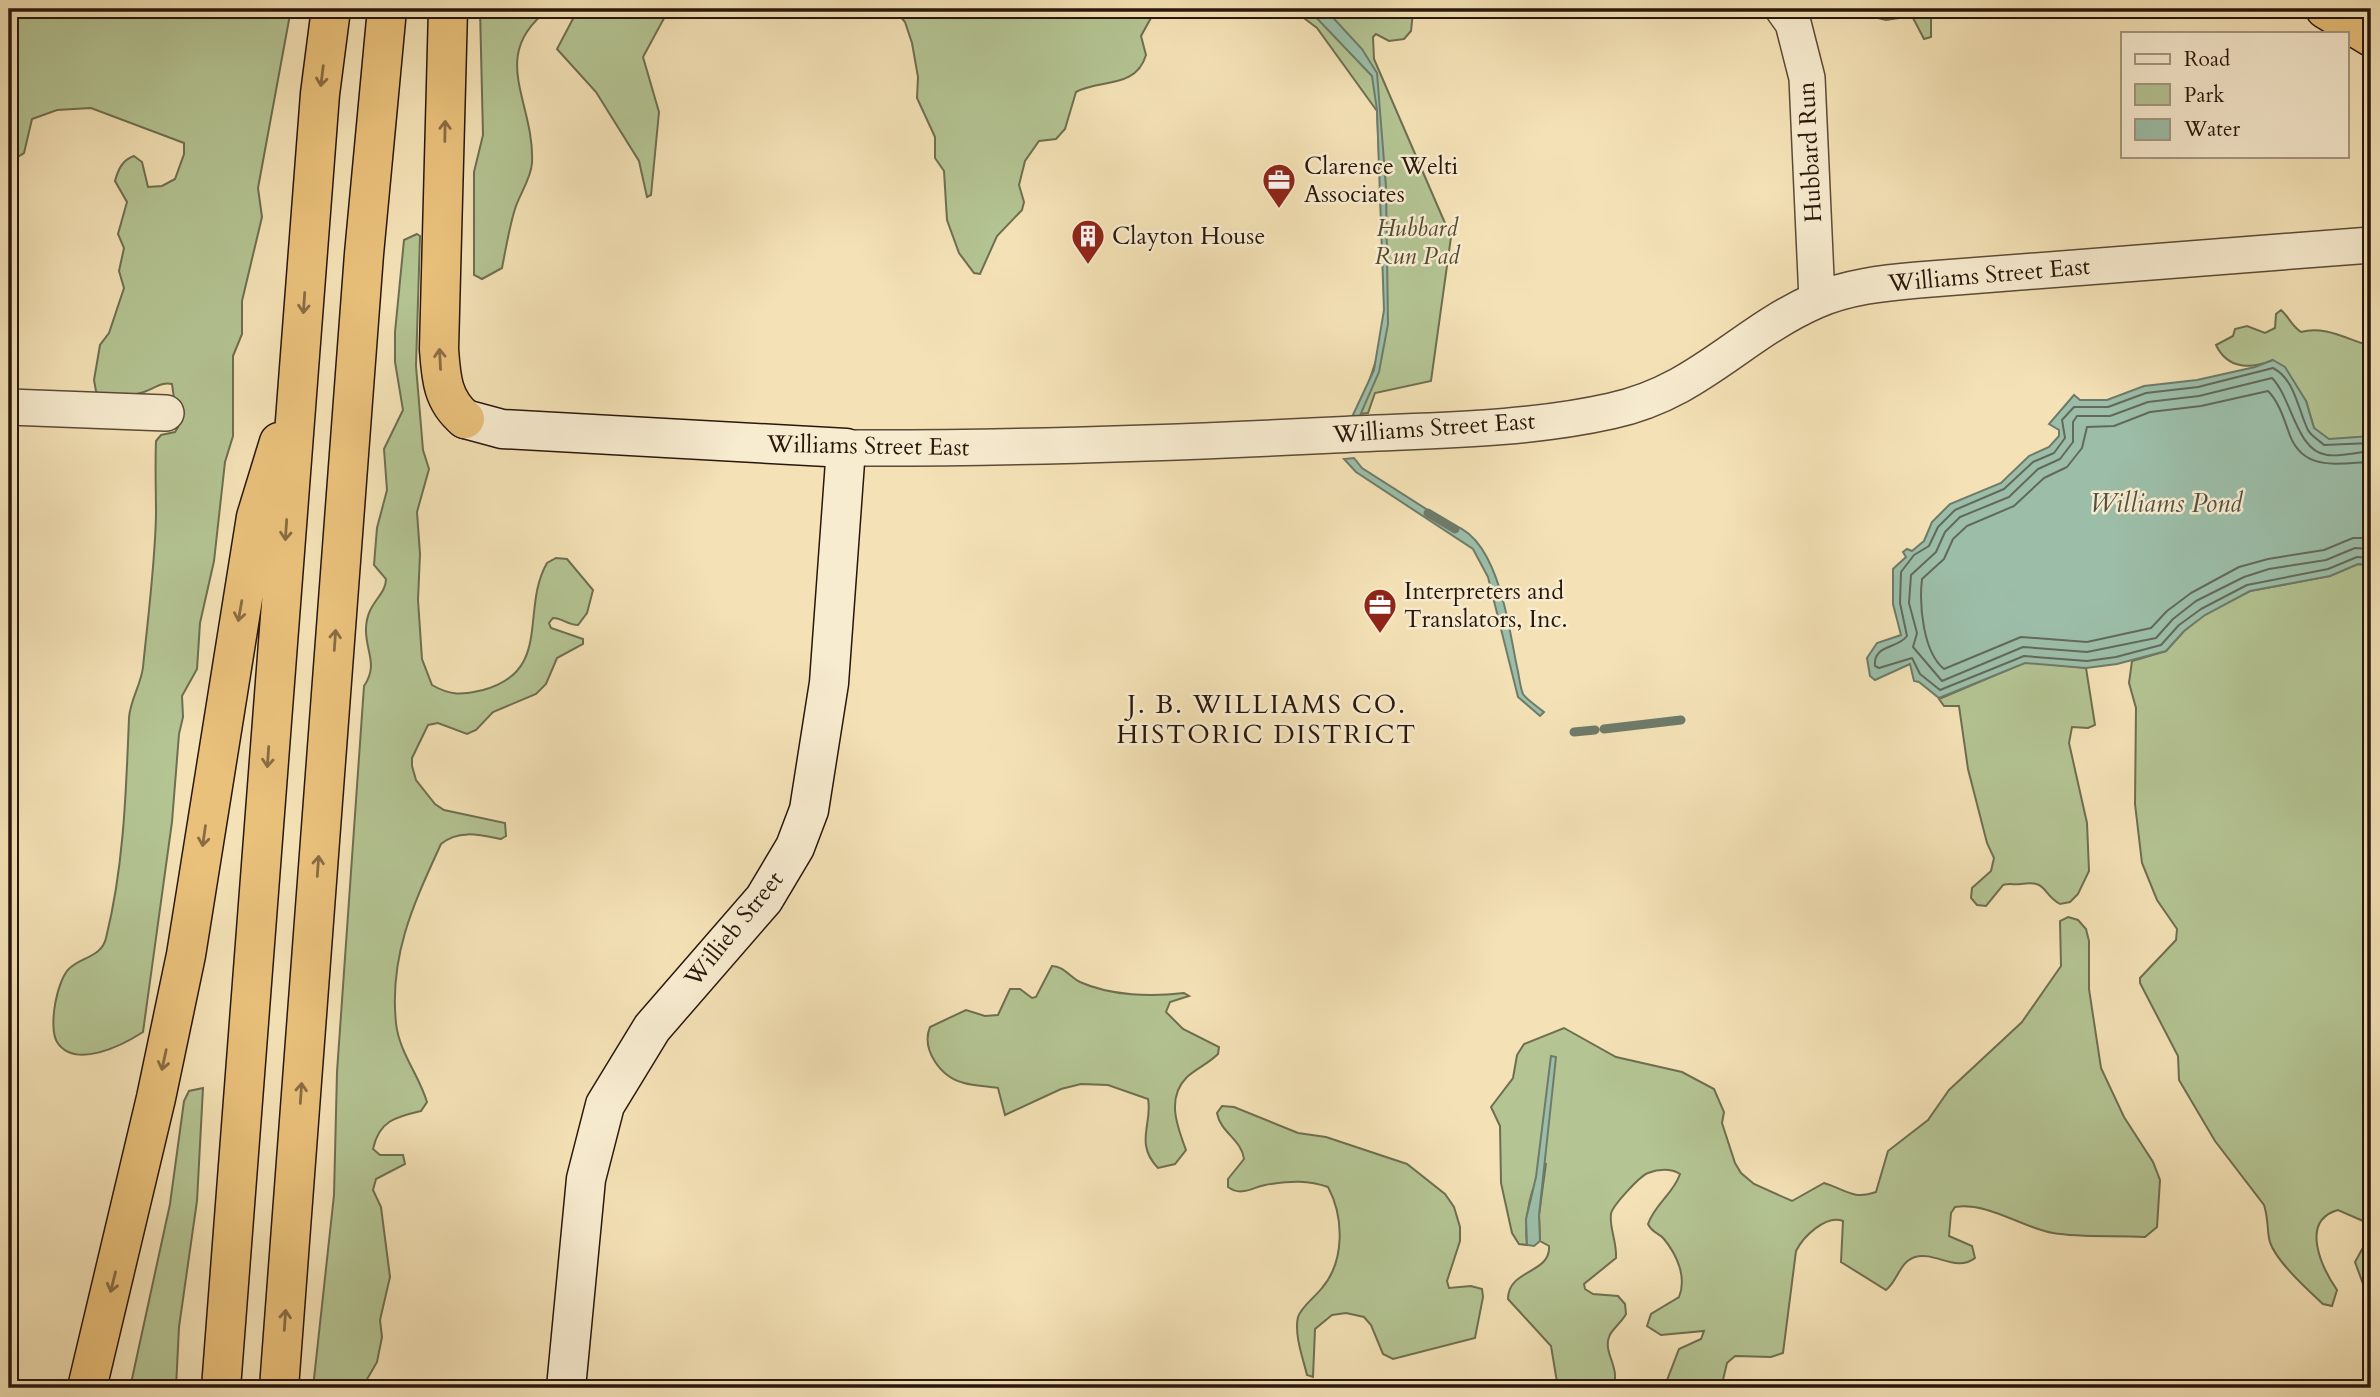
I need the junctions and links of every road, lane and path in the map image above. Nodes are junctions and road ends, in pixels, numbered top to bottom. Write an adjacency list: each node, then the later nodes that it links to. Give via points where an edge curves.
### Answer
1 (331, 9): 9 (highway, one-way to 9)
2 (387, 9): 16 (highway, one-way to 2, via 363,254)
3 (448, 9): 12 (highway, one-way to 3, via 444,393 439,349)
4 (1783, 9): 8 (street, Hubbard Run, via 1793,23 1807,78)
5 (2325, 9): 6 (highway)
6 (2371, 37)
7 (2371, 245): 8 (street, Williams Street East, via 1918,280 1847,290)
8 (1817, 300): 13 (street, Williams Street East, via 1668,393 1631,407 1582,416 1136,445)
9 (296, 405): 14 (highway, one-way to 14, via 271,461 256,517 186,955); 15 (highway, one-way to 15)
10 (9, 407): 11 (street)
11 (166, 413)
12 (465, 419): 13 (street, Williams Street East, via 502,429)
13 (846, 448): 17 (street, Willieb Street, via 829,683 809,810 795,847 764,899 652,1028 605,1105 586,1179)
14 (87, 1388)
15 (221, 1388)
16 (279, 1388)
17 (566, 1388)

